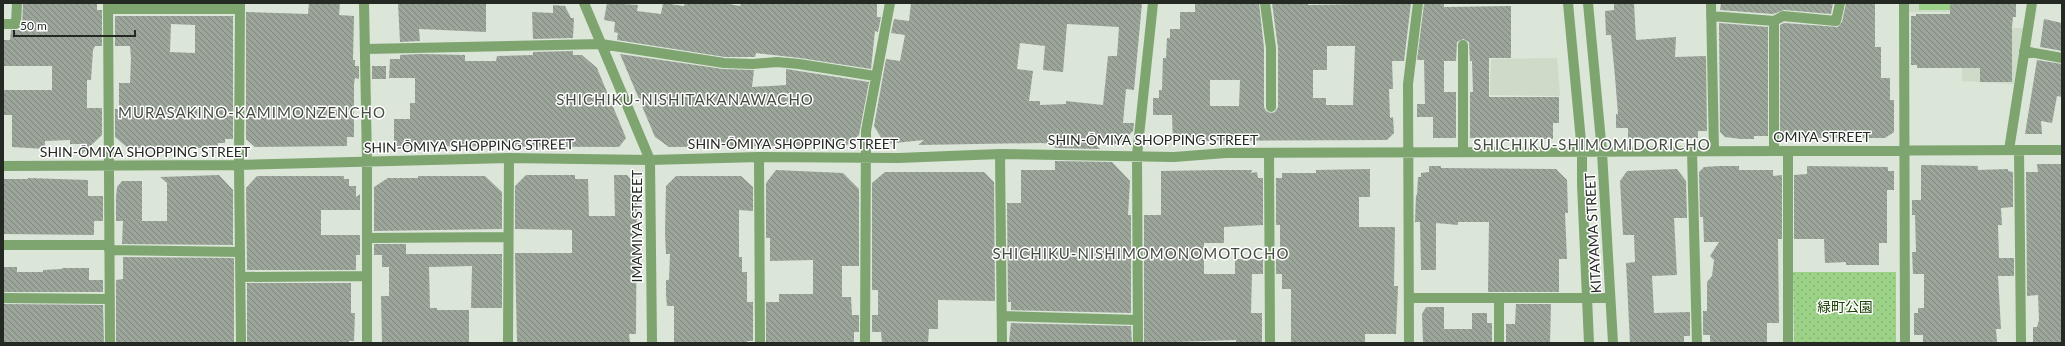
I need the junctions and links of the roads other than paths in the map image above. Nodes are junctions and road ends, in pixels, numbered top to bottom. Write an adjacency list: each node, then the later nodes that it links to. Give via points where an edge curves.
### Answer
1 (17, 3): 18 (street, via 16,24)
2 (364, 3): 21 (street)
3 (584, 3): 19 (street, IMAMIYA STREET)
4 (890, 3): 24 (street)
5 (1153, 3): 40 (street)
6 (1265, 3): 25 (street, via 1271,48)
7 (1418, 3): 39 (street, via 1408,84)
8 (1568, 3): 34 (street, KITAYAMA STREET)
9 (1588, 3): 35 (street, KITAYAMA STREET)
10 (1711, 3): 16 (street)
11 (1840, 3): 17 (street, via 1836,21 1783,16)
12 (1904, 3): 26 (street)
13 (2032, 3): 22 (street)
14 (108, 6): 15 (street); 48 (street)
15 (240, 6): 46 (street)
16 (1711, 16): 17 (street); 31 (street)
17 (1774, 21): 32 (street)
18 (3, 24)
19 (601, 44): 21 (street); 24 (street, via 724,63 777,62); 44 (street, IMAMIYA STREET)
20 (1463, 45): 33 (street)
21 (365, 49): 45 (street)
22 (2024, 51): 23 (street); 27 (street)
23 (2062, 58)
24 (875, 76): 43 (street, via 866,131)
25 (1272, 107)
26 (1905, 150): 27 (street, OMIYA STREET); 36 (street, OMIYA STREET); 80 (street)
27 (2009, 150): 28 (street, OMIYA STREET)
28 (2019, 150): 29 (street, OMIYA STREET); 81 (street)
29 (2062, 150)
30 (1692, 151): 31 (street, OMIYA STREET); 35 (street, OMIYA STREET); 78 (street)
31 (1714, 151): 32 (street, OMIYA STREET)
32 (1774, 151): 36 (street, OMIYA STREET)
33 (1462, 152): 34 (street, SHIN-ŌMIYA SHOPPING STREET); 39 (street, SHIN-ŌMIYA SHOPPING STREET)
34 (1582, 152): 35 (street, OMIYA STREET); 59 (street, KITAYAMA STREET)
35 (1602, 152): 60 (street, KITAYAMA STREET)
36 (1788, 152): 79 (street)
37 (1000, 154): 40 (street, SHIN-ŌMIYA SHOPPING STREET); 43 (street, SHIN-ŌMIYA SHOPPING STREET); 62 (street)
38 (1269, 154): 39 (street, SHIN-ŌMIYA SHOPPING STREET); 40 (street, SHIN-ŌMIYA SHOPPING STREET, via 1226,153 1174,157); 73 (street)
39 (1409, 154): 57 (street)
40 (1137, 155): 63 (street)
41 (759, 157): 43 (street, SHIN-ŌMIYA SHOPPING STREET); 44 (street, SHIN-ŌMIYA SHOPPING STREET); 69 (street)
42 (508, 158): 44 (street, SHIN-ŌMIYA SHOPPING STREET); 45 (street, SHIN-ŌMIYA SHOPPING STREET); 49 (street)
43 (865, 158): 70 (street)
44 (650, 160): 68 (street, IMAMIYA STREET)
45 (367, 162): 46 (street, SHIN-ŌMIYA SHOPPING STREET); 50 (street)
46 (239, 165): 48 (street, SHIN-ŌMIYA SHOPPING STREET); 53 (street)
47 (3, 166): 48 (street, SHIN-ŌMIYA SHOPPING STREET)
48 (108, 166): 52 (street)
49 (508, 237): 50 (street); 67 (street)
50 (367, 238): 54 (street)
51 (3, 245): 52 (street)
52 (109, 247): 53 (street); 61 (street)
53 (240, 252): 55 (street)
54 (367, 276): 55 (street); 66 (street)
55 (240, 277): 65 (street)
56 (3, 298): 61 (street)
57 (1410, 298): 58 (street); 74 (street)
58 (1498, 298): 59 (street); 75 (street)
59 (1587, 298): 60 (street); 76 (street, KITAYAMA STREET)
60 (1610, 298): 77 (street, KITAYAMA STREET)
61 (109, 299): 64 (street)
62 (1002, 316): 63 (street); 71 (street)
63 (1138, 320): 72 (street)
64 (110, 343)
65 (241, 343)
66 (367, 343)
67 (508, 343)
68 (652, 343)
69 (760, 343)
70 (865, 343)
71 (1002, 343)
72 (1138, 343)
73 (1270, 343)
74 (1409, 343)
75 (1499, 343)
76 (1589, 343)
77 (1613, 343)
78 (1697, 343)
79 (1788, 343)
80 (1905, 343)
81 (2021, 343)

